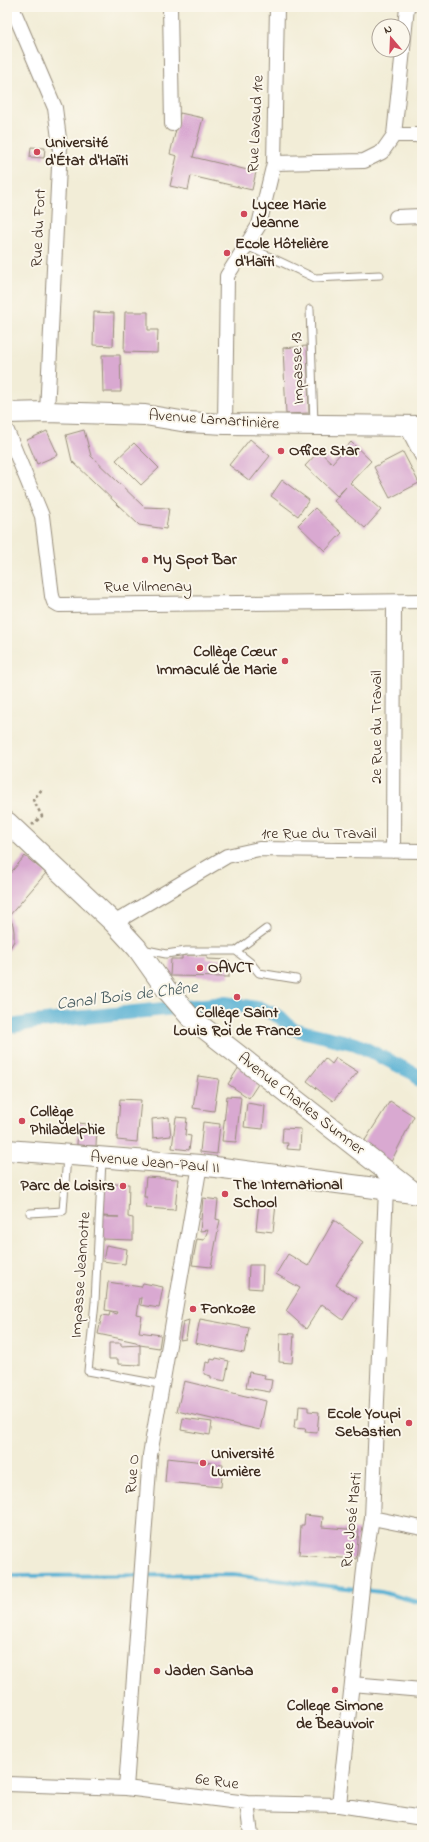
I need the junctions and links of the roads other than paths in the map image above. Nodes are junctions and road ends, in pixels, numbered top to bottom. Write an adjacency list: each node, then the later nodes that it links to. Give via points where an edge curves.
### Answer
1 (12, 7): 18 (street, Rue du Fort, via 55,108 60,146)
2 (170, 7): 9 (street)
3 (277, 7): 12 (street, Rue Lavaud 1re)
4 (407, 7): 7 (street)
5 (417, 7): 6 (lane)
6 (422, 7)
7 (406, 18)
8 (402, 58): 10 (street)
9 (172, 124)
10 (394, 135): 11 (street); 12 (street, via 382,152 364,161)
11 (422, 135)
12 (274, 163): 15 (street, Rue Lavaud 1re, via 259,225)
13 (422, 216): 14 (street)
14 (396, 217)
15 (247, 246): 16 (lane, via 315,278); 20 (street, Rue Lavaud 1re, via 227,276)
16 (380, 274)
17 (310, 309): 21 (lane, Impasse 13)
18 (47, 412): 19 (street, Avenue Lamartinière); 20 (street, Avenue Lamartinière, via 145,416)
19 (7, 413)
20 (225, 424): 21 (street, Avenue Lamartinière)
21 (314, 426): 22 (street, Avenue Lamartinière)
22 (415, 426): 24 (street)
23 (7, 430): 26 (street, Rue Vilmenay, via 42,516 52,596 54,602 60,605)
24 (422, 456)
25 (422, 601): 26 (street, Rue Vilmenay)
26 (394, 602): 28 (street, 2e Rue du Travail)
27 (14, 828): 30 (street, Avenue Charles Sumner)
28 (393, 851): 29 (street, 1re Rue du Travail); 30 (street, 1re Rue du Travail, via 259,849 227,856)
29 (422, 851)
30 (114, 923): 32 (street, Avenue Charles Sumner)
31 (266, 929): 33 (lane)
32 (138, 948): 33 (lane, via 166,954 186,951); 39 (street, Avenue Charles Sumner, via 166,989 191,1018)
33 (236, 951): 34 (lane, via 259,973)
34 (296, 979)
35 (7, 1150): 36 (street, Avenue Jean-Paul II)
36 (67, 1155): 37 (street, Avenue Jean-Paul II); 41 (lane, via 63,1211)
37 (102, 1157): 38 (street, Avenue Jean-Paul II); 42 (lane, Impasse Jeannotte, via 95,1302 88,1371)
38 (200, 1166): 39 (street, Avenue Jean-Paul II); 42 (street, Rue O)
39 (386, 1180): 40 (street, Avenue Charles Sumner); 43 (street, Rue José Marti)
40 (419, 1194)
41 (30, 1213)
42 (164, 1384): 48 (street, Rue O, via 150,1455)
43 (372, 1518): 44 (street); 45 (street, Rue José Marti)
44 (422, 1528)
45 (352, 1684): 46 (street); 50 (street, Rue José Marti)
46 (422, 1690)
47 (7, 1784): 48 (street, 6e Rue)
48 (126, 1788): 49 (street, 6e Rue)
49 (247, 1803): 50 (street, 6e Rue); 52 (street)
50 (339, 1805): 51 (street, 6e Rue)
51 (422, 1818)
52 (251, 1835)

